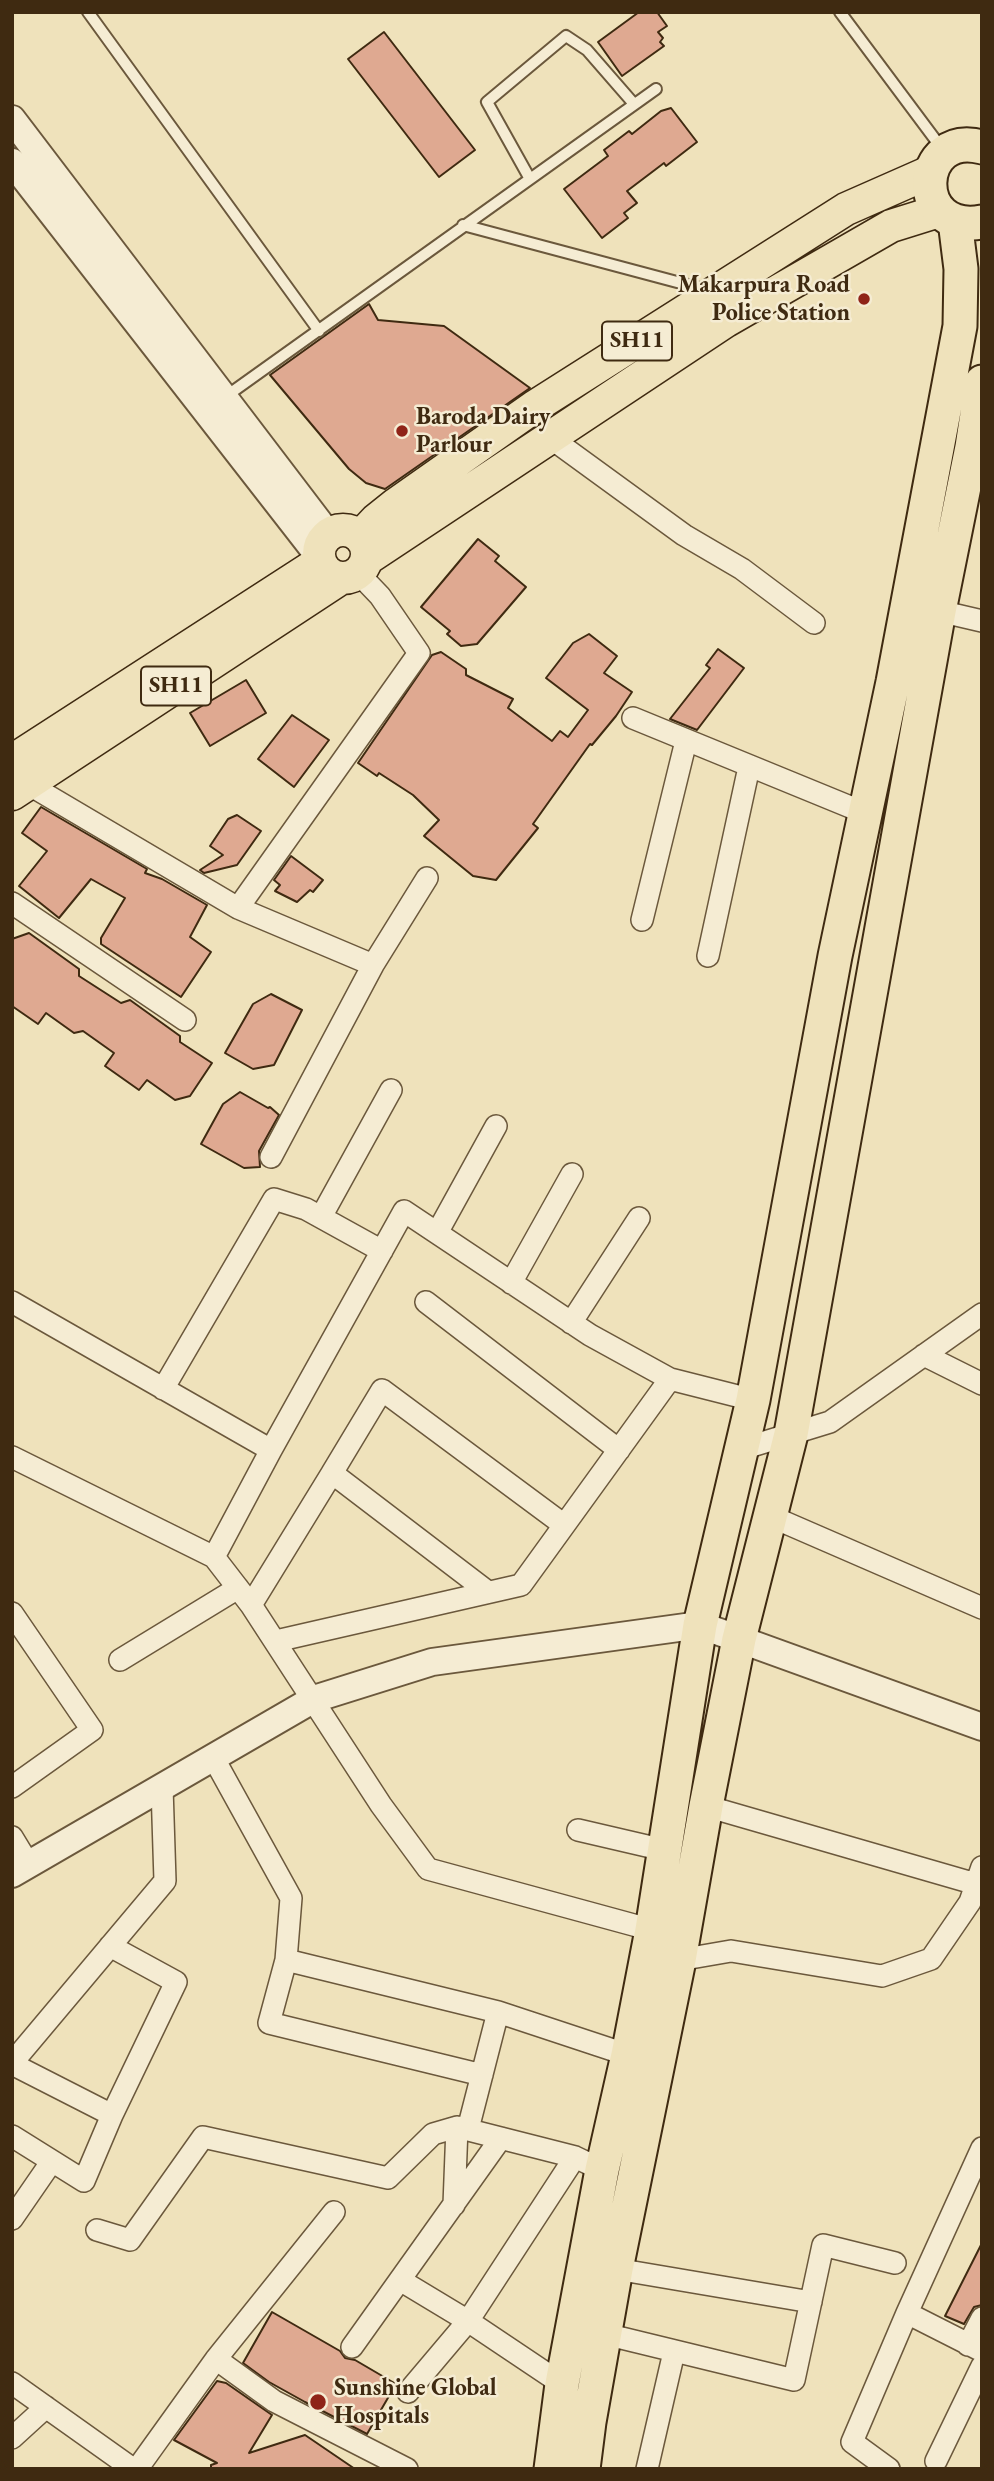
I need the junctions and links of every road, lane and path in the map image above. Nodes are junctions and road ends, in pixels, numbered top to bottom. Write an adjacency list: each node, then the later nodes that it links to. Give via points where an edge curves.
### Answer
1 (88, 12): 12 (lane)
2 (840, 12): 6 (lane)
3 (656, 89): 4 (lane)
4 (634, 104): 8 (lane); 8 (lane, via 587,50 566,36 487,102)
5 (12, 119): 14 (street)
6 (959, 150): 9 (highway, via 929,192); 11 (main road, SH11, via 846,209)
7 (12, 162): 17 (street)
8 (530, 178): 10 (lane)
9 (959, 218): 15 (main road, via 891,226 726,321); 25 (highway, via 960,326)
10 (463, 225): 11 (lane); 12 (lane)
11 (715, 292): 17 (main road, SH11, via 534,407 396,504)
12 (319, 331): 14 (lane)
13 (982, 382): 16 (highway)
14 (225, 397): 17 (street)
15 (548, 436): 17 (main road); 20 (street)
16 (977, 448): 18 (highway)
17 (342, 557): 24 (main road, SH11); 28 (street, via 380,596 419,653)
18 (939, 611): 19 (street); 51 (highway)
19 (982, 621)
20 (814, 623)
21 (633, 718): 22 (street)
22 (686, 741): 23 (street); 29 (street)
23 (749, 767): 25 (street); 30 (street)
24 (18, 780): 28 (street)
25 (865, 813): 50 (highway)
26 (427, 878): 31 (street)
27 (12, 903): 32 (street)
28 (238, 908): 31 (street)
29 (642, 920)
30 (708, 956)
31 (373, 965): 35 (street)
32 (185, 1020)
33 (391, 1090): 37 (street)
34 (496, 1126): 39 (street)
35 (271, 1157)
36 (572, 1174): 41 (street)
37 (321, 1217): 40 (street); 49 (street, via 274,1199)
38 (639, 1218): 45 (street)
39 (436, 1233): 40 (street, via 404,1211); 41 (street)
40 (382, 1251): 53 (street)
41 (511, 1283): 45 (street)
42 (12, 1302): 49 (street)
43 (426, 1302): 54 (street)
44 (982, 1314): 46 (street)
45 (571, 1323): 47 (street)
46 (924, 1355): 48 (street); 51 (street, via 830,1422)
47 (670, 1379): 50 (street); 54 (street)
48 (982, 1384)
49 (163, 1389): 53 (street)
50 (753, 1400): 52 (highway)
51 (791, 1434): 52 (street); 57 (highway)
52 (743, 1449): 64 (highway)
53 (271, 1450): 59 (street)
54 (619, 1450): 58 (street)
55 (12, 1457): 59 (street)
56 (332, 1473): 58 (street, via 382,1390); 60 (street); 61 (street)
57 (770, 1516): 62 (street); 65 (highway)
58 (564, 1525): 60 (street, via 521,1585)
59 (214, 1557): 61 (street)
60 (488, 1592): 66 (street)
61 (245, 1597): 66 (street); 67 (street)
62 (982, 1608)
63 (12, 1613): 71 (street, via 92,1730)
64 (701, 1625): 65 (street); 68 (street, via 432,1662); 76 (highway)
65 (739, 1639): 69 (street); 73 (highway)
66 (276, 1641): 68 (street)
67 (120, 1660)
68 (314, 1699): 70 (street); 79 (street, via 428,1869)
69 (982, 1727)
70 (214, 1757): 72 (street); 81 (street, via 291,1898)
71 (12, 1787)
72 (162, 1787): 77 (street); 80 (street, via 165,1881)
73 (706, 1806): 78 (street); 82 (highway)
74 (578, 1830): 76 (street)
75 (12, 1837): 77 (street)
76 (664, 1850): 79 (highway)
77 (21, 1869)
78 (979, 1875): 82 (street, via 970,1902 931,1959 881,1976 731,1951)
79 (652, 1930): 84 (highway)
80 (110, 1946): 85 (street); 87 (street, via 176,1982)
81 (286, 1960): 83 (street); 86 (street, via 269,2022)
82 (680, 1960): 99 (highway)
83 (498, 2012): 84 (street); 86 (street)
84 (628, 2056): 93 (highway)
85 (12, 2064): 87 (street)
86 (482, 2075): 88 (street)
87 (112, 2115): 92 (street, via 84,2181)
88 (463, 2128): 90 (street); 94 (street); 97 (street, via 433,2134 388,2178 203,2137 131,2240)
89 (12, 2136): 92 (street)
90 (501, 2138): 93 (street); 94 (street)
91 (982, 2148): 102 (street)
92 (52, 2161): 96 (street)
93 (588, 2163): 104 (street); 112 (highway)
94 (454, 2205): 100 (street)
95 (334, 2212): 109 (street)
96 (12, 2219)
97 (97, 2230)
98 (895, 2263): 101 (street, via 823,2245)
99 (616, 2269): 101 (street); 105 (highway)
100 (400, 2280): 104 (street); 106 (street)
101 (811, 2302): 108 (street, via 794,2380)
102 (907, 2313): 107 (street); 122 (street, via 852,2442)
103 (982, 2318): 107 (street)
104 (468, 2321): 112 (street); 113 (street)
105 (605, 2334): 108 (street); 120 (highway)
106 (352, 2347)
107 (975, 2348)
108 (674, 2352): 121 (street)
109 (216, 2359): 117 (street); 118 (street, via 274,2401)
110 (982, 2366): 116 (street)
111 (12, 2383): 114 (street)
112 (562, 2384): 119 (highway)
113 (408, 2392)
114 (46, 2407): 115 (street); 117 (street)
115 (12, 2438)
116 (936, 2461)
117 (135, 2469)
118 (407, 2469)
119 (551, 2469)
120 (583, 2469)
121 (647, 2469)
122 (889, 2469)

